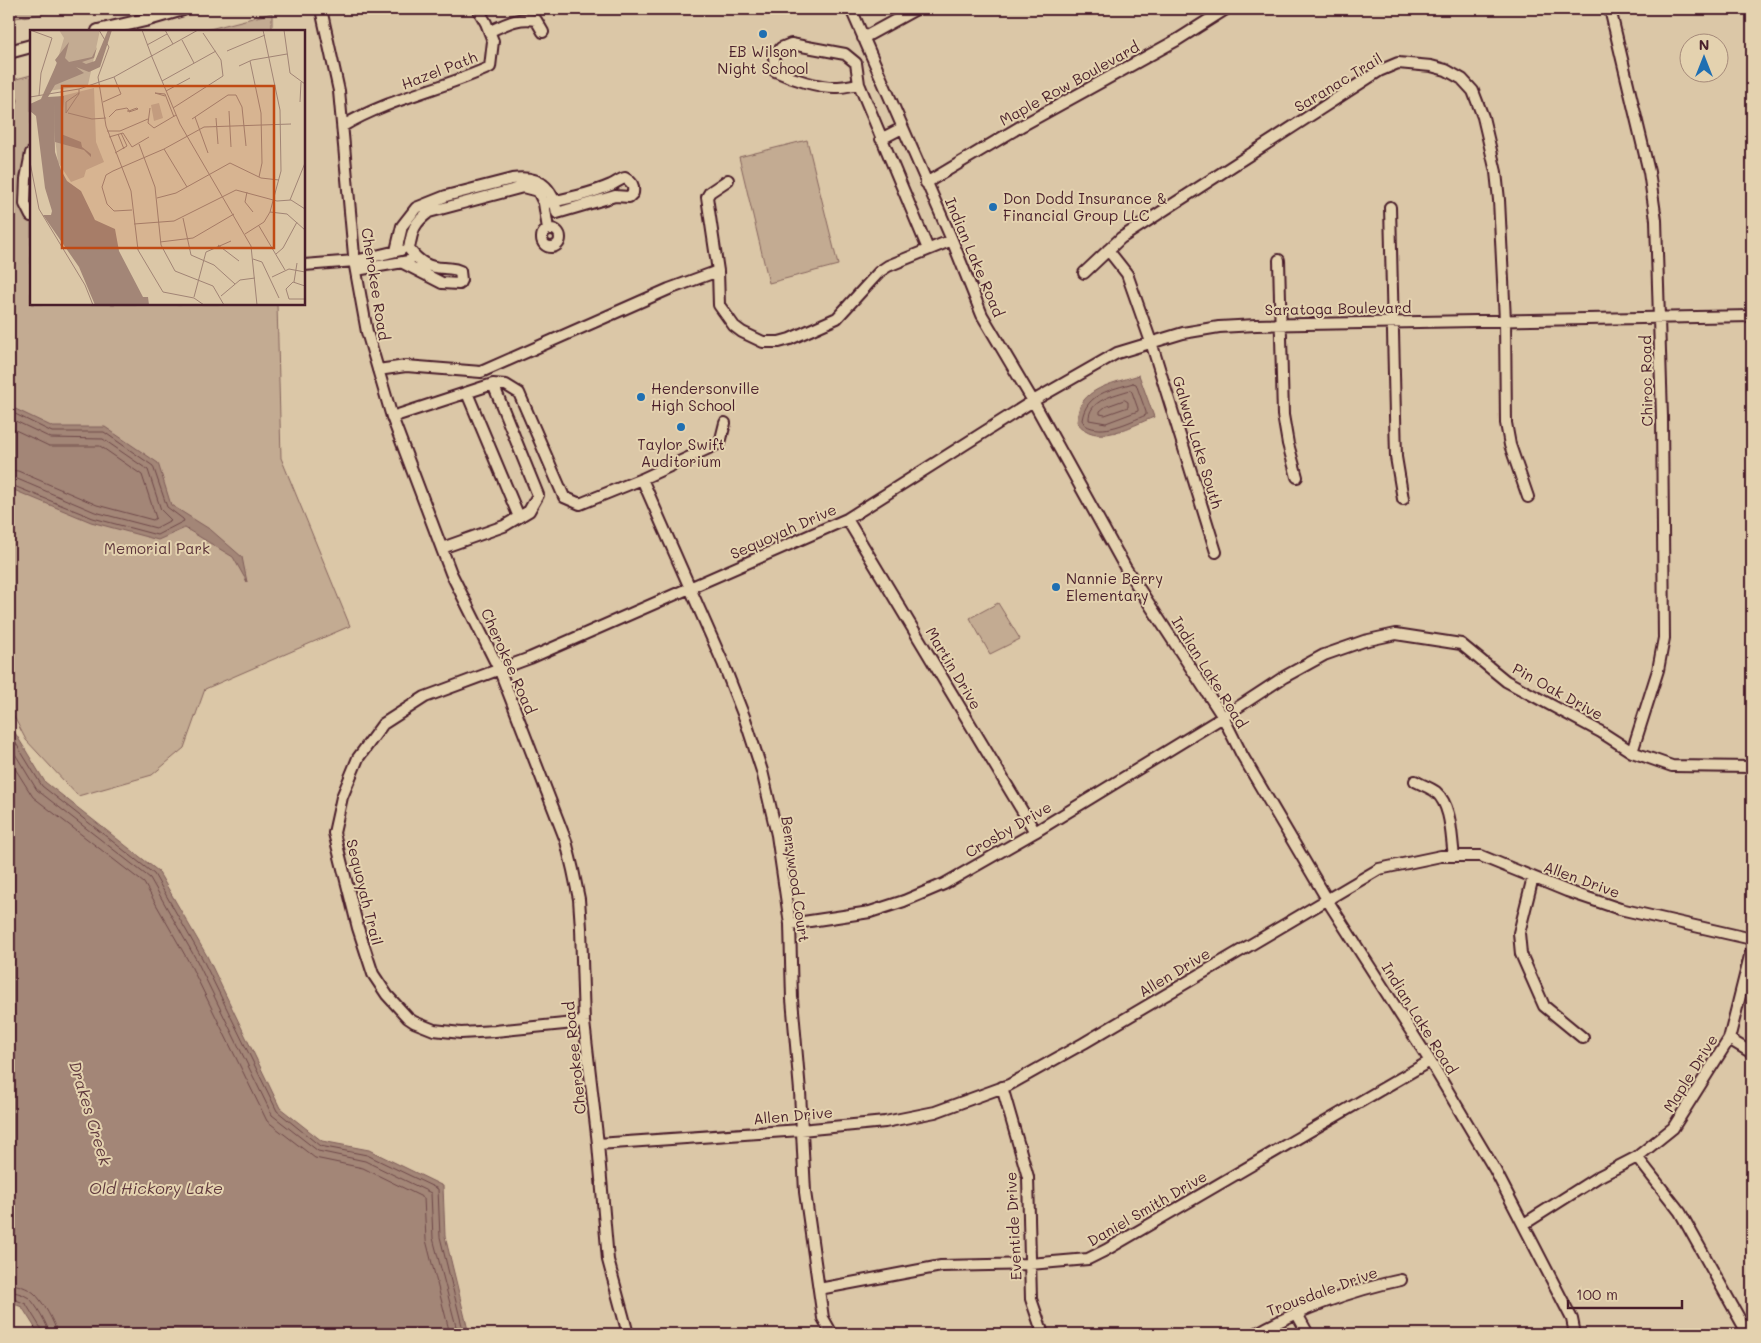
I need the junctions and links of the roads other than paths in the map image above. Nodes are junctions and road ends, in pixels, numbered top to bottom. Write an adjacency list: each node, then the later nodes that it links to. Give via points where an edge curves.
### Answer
1 (183, 9): 8 (main road)
2 (321, 9): 16 (street, Cherokee Road)
3 (478, 9): 10 (street, Hazel Path)
4 (851, 9): 12 (street, Indian Lake Road)
5 (916, 9): 12 (street)
6 (1226, 9): 21 (street, Maple Row Boulevard)
7 (1610, 9): 43 (street, Chiroc Road, via 1649,172 1656,220)
8 (145, 26): 9 (main road)
9 (107, 30)
10 (490, 32): 11 (street, via 516,20 527,19 536,20); 16 (street, Hazel Path, via 493,41 490,67 364,114)
11 (543, 32)
12 (863, 38): 17 (street, Indian Lake Road)
13 (30, 46): 14 (main road)
14 (9, 52)
15 (859, 84): 15 (street, via 856,64 845,54 791,44 774,56 776,71 787,76 826,86); 18 (street)
16 (342, 126): 39 (street, Cherokee Road)
17 (902, 128): 18 (street); 21 (street, Indian Lake Road)
18 (882, 139): 32 (street)
19 (30, 158): 28 (street, via 25,204)
20 (728, 180): 40 (street, via 707,197)
21 (926, 183): 30 (street, Indian Lake Road)
22 (497, 188): 23 (street, via 521,178 538,180); 24 (street, via 523,187 538,191); 26 (street)
23 (555, 201): 24 (street); 27 (street); 27 (street, via 625,178 634,186 634,193 629,197 615,196)
24 (544, 203): 29 (street)
25 (1390, 207): 45 (street)
26 (422, 210): 31 (street, via 411,235); 34 (street, via 409,216 402,226)
27 (557, 213): 29 (street); 29 (street, via 552,230)
28 (30, 214)
29 (546, 215)
30 (952, 240): 32 (street); 51 (street, Indian Lake Road, via 982,315)
31 (410, 249): 34 (street); 35 (street)
32 (928, 250): 40 (street, via 879,272 837,318 779,342 762,342 734,326 720,305)
33 (1108, 250): 41 (street, Saranac Trail); 44 (street, Saranac Trail, via 1121,238 1379,71 1398,63 1431,66 1462,79 1473,91 1484,117 1499,200); 47 (street, Galway Lake South, via 1127,274)
34 (396, 251): 39 (street)
35 (416, 258): 37 (street); 37 (street, via 432,267 454,268 460,271 461,280 458,284 442,284)
36 (1279, 260): 46 (street)
37 (403, 263): 39 (street)
38 (305, 265): 39 (street)
39 (355, 265): 48 (street, Cherokee Road, via 367,332)
40 (718, 271): 48 (street, via 669,289 481,372 406,366)
41 (1084, 273)
42 (1752, 316): 43 (street, Saratoga Boulevard)
43 (1660, 317): 44 (street, Saratoga Boulevard); 66 (street, Chiroc Road, via 1664,638 1658,670)
44 (1505, 320): 45 (street, Saratoga Boulevard); 56 (street, Saranac Trail, via 1506,423)
45 (1392, 322): 46 (street, Saratoga Boulevard); 57 (street, via 1396,457)
46 (1280, 324): 47 (street, Saratoga Boulevard, via 1219,327); 54 (street, via 1283,415)
47 (1151, 342): 51 (street, Saratoga Boulevard, via 1117,353); 61 (street, Galway Lake South)
48 (378, 370): 52 (street, Cherokee Road)
49 (493, 384): 50 (street); 55 (street, via 506,385 519,393 564,497 580,504); 58 (street, via 538,496 529,511)
50 (467, 393): 52 (street); 58 (street)
51 (1033, 401): 59 (street, Sequoyah Drive); 65 (street, Indian Lake Road, via 1125,567)
52 (392, 417): 60 (street, Cherokee Road)
53 (725, 423): 55 (street, via 720,444)
54 (1297, 477)
55 (642, 479): 62 (street, Berrywood Court)
56 (1528, 497)
57 (1403, 499)
58 (519, 517): 60 (street, via 504,526)
59 (847, 519): 62 (street, Sequoyah Drive); 69 (street, Martin Drive)
60 (442, 548): 64 (street, Cherokee Road, via 451,573)
61 (1216, 552)
62 (690, 588): 63 (street, Sequoyah Drive); 73 (street, Berrywood Court, via 723,663 762,771 777,835)
63 (530, 658): 64 (street, Sequoyah Trail)
64 (500, 671): 76 (street, Cherokee Road, via 566,840 574,870 581,928); 76 (street, Sequoyah Trail, via 425,697 383,724 358,758 342,797 334,833 373,974 408,1018 434,1030 461,1032)
65 (1224, 717): 66 (street, Pin Oak Drive, via 1324,655 1396,634 1461,644 1506,681); 69 (street, Crosby Drive); 72 (street, Indian Lake Road, via 1242,755)
66 (1632, 752): 67 (street, Pin Oak Drive, via 1672,766)
67 (1752, 767)
68 (1415, 781): 70 (street, via 1436,792 1444,804)
69 (1035, 832): 73 (street, Crosby Drive, via 944,884 904,901 870,912)
70 (1454, 856): 71 (street, Allen Drive, via 1481,856); 72 (street, Allen Drive, via 1380,869)
71 (1532, 877): 74 (street, Allen Drive, via 1620,910); 77 (street, via 1519,933 1522,954 1544,1006)
72 (1327, 899): 80 (street, Indian Lake Road); 81 (street, Allen Drive, via 1084,1043)
73 (790, 924): 82 (street, Berrywood Court)
74 (1752, 939)
75 (1752, 948): 78 (street, Maple Drive)
76 (584, 1022): 83 (street, Cherokee Road)
77 (1583, 1038)
78 (1729, 1039): 79 (street); 84 (street, Maple Drive, via 1673,1128)
79 (1752, 1053)
80 (1430, 1061): 85 (street, Indian Lake Road); 86 (street, Daniel Smith Drive, via 1100,1253 1088,1259)
81 (1002, 1087): 82 (street, Allen Drive, via 935,1112 885,1122); 86 (street, Eventide Drive, via 1028,1177)
82 (801, 1130): 83 (street, Allen Drive); 88 (street, Berrywood Court, via 805,1192)
83 (598, 1144): 90 (street, Cherokee Road, via 608,1260)
84 (1637, 1157): 85 (street, Maple Drive); 96 (street, via 1680,1212)
85 (1524, 1224): 95 (street, Indian Lake Road, via 1572,1319)
86 (1030, 1264): 88 (street, Daniel Smith Drive, via 941,1266); 92 (street, Eventide Drive, via 1031,1299)
87 (1401, 1280): 89 (street, Trousdale Drive, via 1368,1287)
88 (818, 1289): 91 (street, Berrywood Court, via 822,1318)
89 (1297, 1314): 93 (street, Trousdale Drive); 94 (street)
90 (628, 1334)
91 (832, 1334)
92 (1043, 1334)
93 (1255, 1334)
94 (1308, 1334)
95 (1575, 1334)
96 (1748, 1334)

